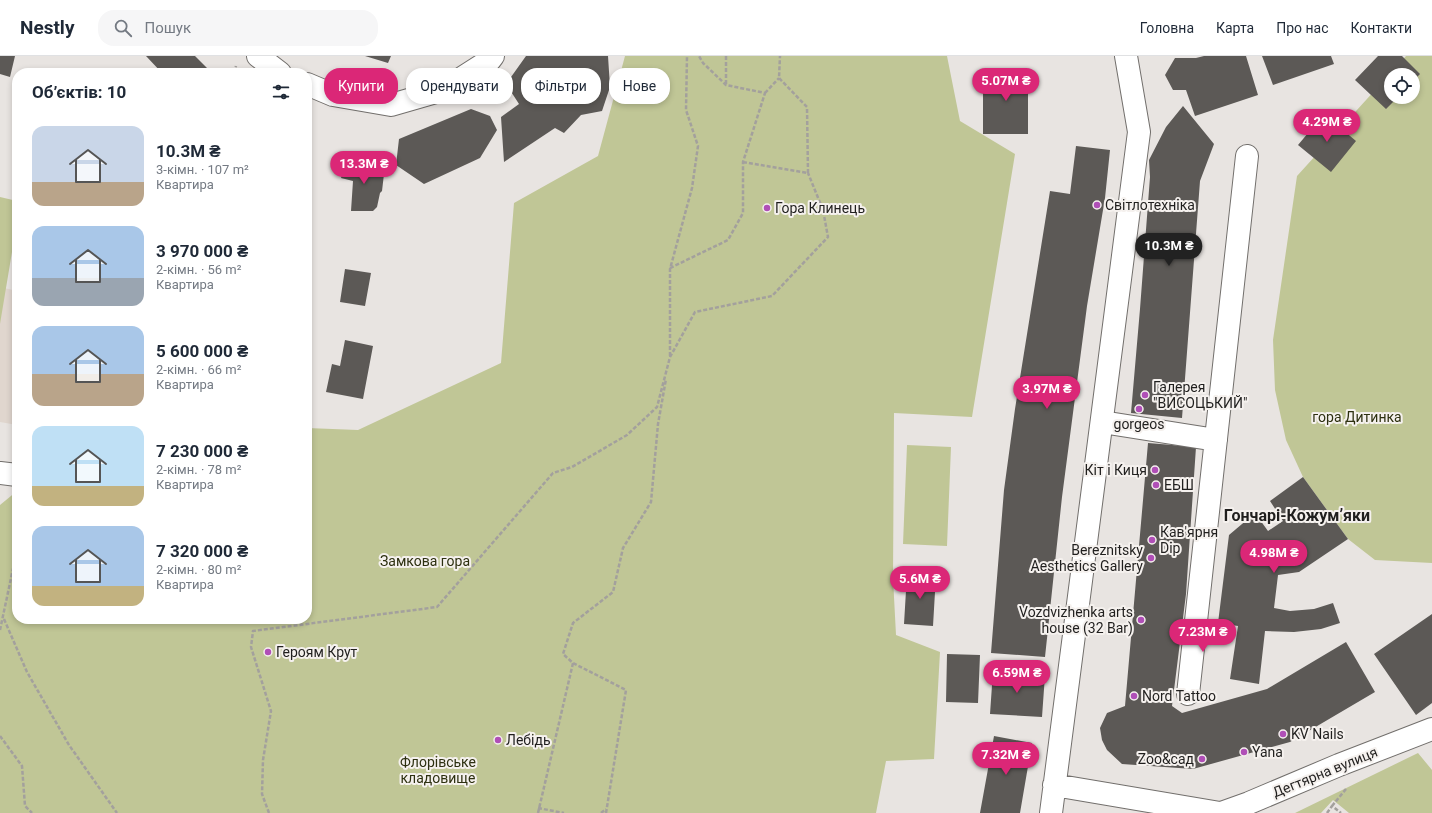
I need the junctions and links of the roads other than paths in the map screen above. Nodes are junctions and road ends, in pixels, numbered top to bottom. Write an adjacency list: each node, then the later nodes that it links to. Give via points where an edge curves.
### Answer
1 (258, 56): 4 (street)
2 (493, 56): 5 (street, via 443,90 391,105 333,95)
3 (1126, 56): 7 (street, via 1140,132)
4 (274, 68)
5 (312, 86)
6 (1247, 156): 8 (street)
7 (1102, 422): 8 (street); 13 (street)
8 (1216, 440): 11 (street)
9 (0, 473): 10 (street)
10 (12, 474)
11 (1188, 694)
12 (1431, 731): 15 (street, Дегтярна вулиця)
13 (1054, 785): 14 (street); 15 (street, Дегтярна вулиця)
14 (1051, 813)
15 (1221, 813)

